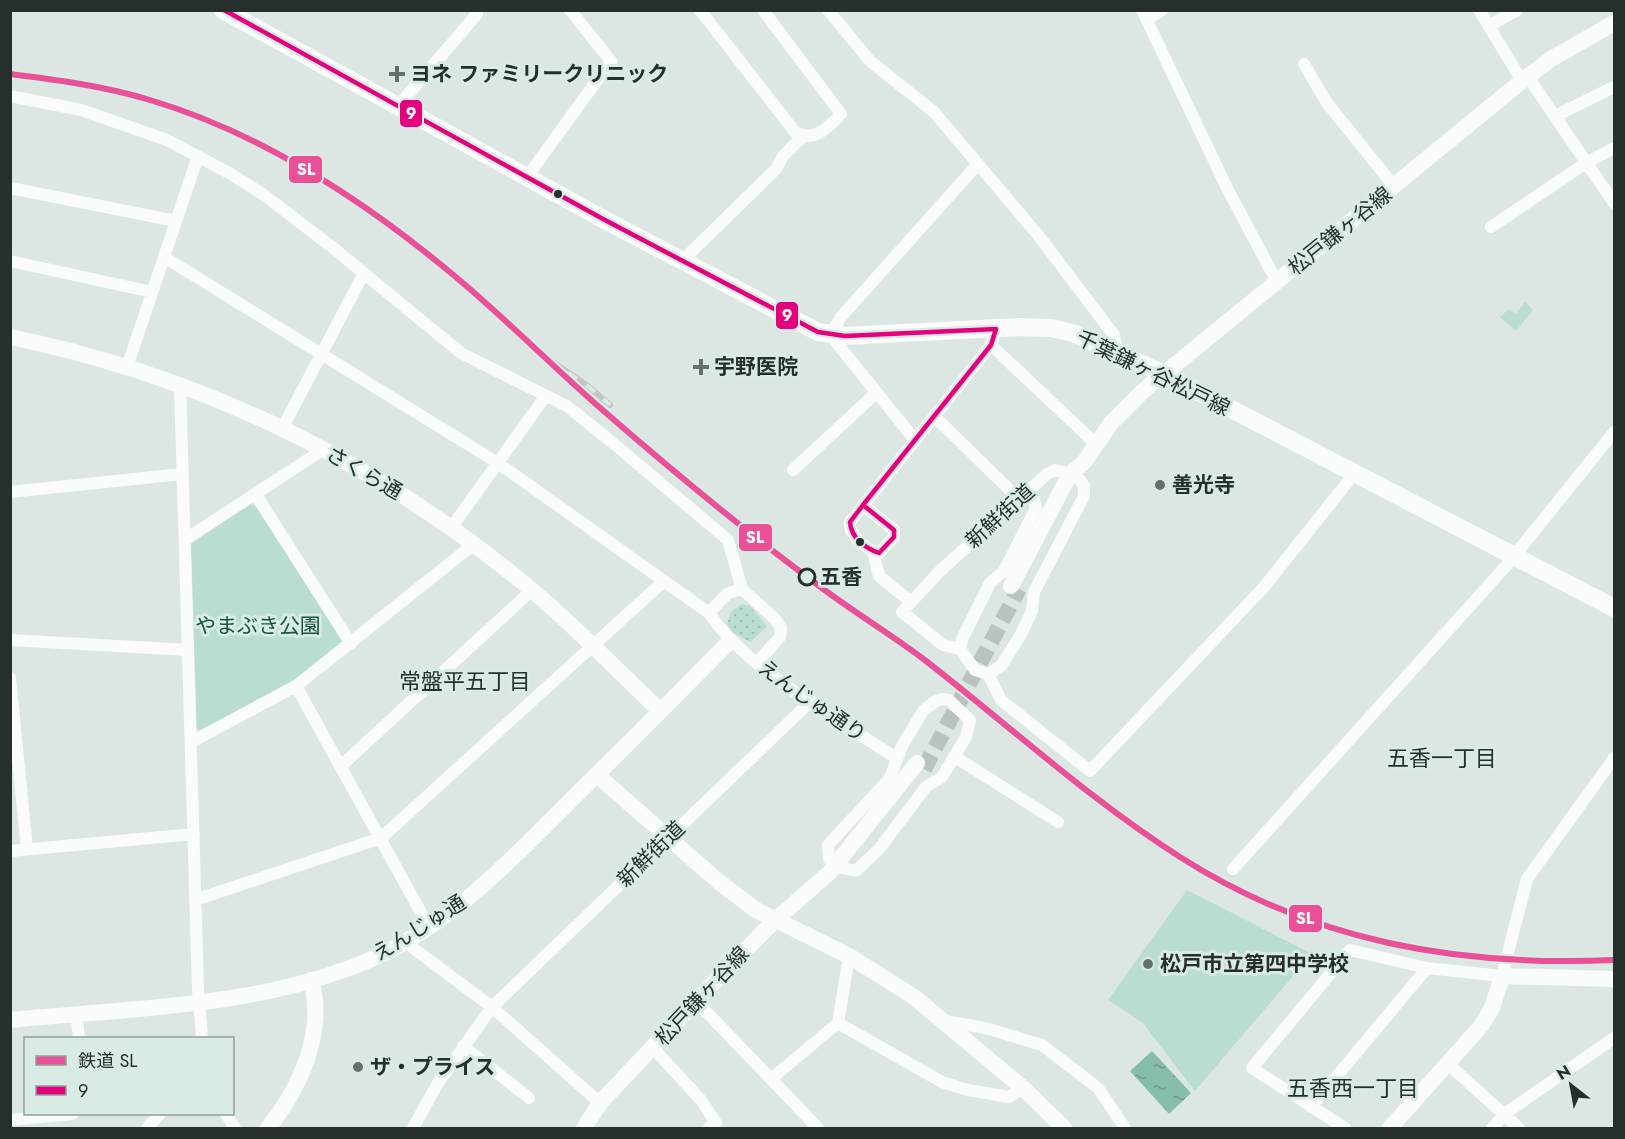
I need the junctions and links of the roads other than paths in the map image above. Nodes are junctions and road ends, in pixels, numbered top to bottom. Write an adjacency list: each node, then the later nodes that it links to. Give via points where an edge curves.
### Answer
1 (223, 10): 17 (main road, 千葉鎌ヶ谷松戸線)
2 (474, 10): 17 (street, via 477,14)
3 (570, 10): 24 (street, via 611,61)
4 (700, 10): 19 (street, via 795,132)
5 (763, 10): 19 (street, via 841,114 817,135)
6 (828, 10): 23 (street, via 870,61 934,112)
7 (1162, 10): 10 (street)
8 (1479, 10): 12 (street)
9 (1517, 10): 12 (street)
10 (1145, 15): 34 (street, via 1228,190)
11 (1614, 23): 14 (street, 松戸鎌ヶ谷線, via 1581,40)
12 (1489, 26): 14 (street)
13 (1304, 64): 25 (street, via 1328,103)
14 (1525, 79): 18 (street); 25 (street, 松戸鎌ヶ谷線)
15 (1614, 87): 18 (street)
16 (10, 96): 21 (street, via 81,110 167,140)
17 (398, 106): 24 (main road, 千葉鎌ヶ谷松戸線)
18 (1555, 116): 22 (street)
19 (803, 136): 32 (street, via 776,169)
20 (1614, 148): 22 (street)
21 (198, 156): 28 (street); 33 (street, via 264,195)
22 (1587, 163): 27 (street); 29 (street)
23 (976, 165): 36 (street, via 840,318); 39 (street, via 1038,235 1114,335)
24 (527, 177): 32 (main road, 千葉鎌ヶ谷松戸線)
25 (1394, 186): 34 (street, 松戸鎌ヶ谷線)
26 (10, 188): 28 (street)
27 (1614, 204)
28 (176, 221): 30 (street)
29 (1491, 227)
30 (164, 257): 35 (street); 40 (street, えんじゅ通り)
31 (10, 261): 35 (street)
32 (682, 261): 36 (main road, 千葉鎌ヶ谷松戸線)
33 (364, 273): 40 (street); 45 (street, via 461,352)
34 (1278, 282): 42 (street, 松戸鎌ヶ谷線)
35 (152, 292): 41 (street)
36 (831, 336): 38 (main road, 千葉鎌ヶ谷松戸線); 44 (street)
37 (10, 337): 41 (street, さくら通)
38 (994, 337): 39 (main road, 千葉鎌ヶ谷松戸線, via 1051,328); 46 (street); 50 (street)
39 (1117, 351): 42 (main road, 千葉鎌ヶ谷松戸線)
40 (322, 353): 47 (street); 52 (street, えんじゅ通り)
41 (127, 367): 43 (street, さくら通)
42 (1164, 374): 50 (street, 松戸鎌ヶ谷線, via 1127,406); 55 (main road, 千葉鎌ヶ谷松戸線)
43 (180, 385): 47 (street, さくら通); 54 (street)
44 (876, 393): 49 (street); 53 (street)
45 (545, 397): 52 (street); 68 (street, via 567,406 728,540)
46 (934, 416): 49 (street); 59 (street)
47 (283, 427): 51 (street, さくら通)
48 (1614, 432): 65 (street)
49 (915, 440): 60 (street)
50 (1096, 444): 56 (street, 松戸鎌ヶ谷線)
51 (324, 449): 58 (street); 61 (street, さくら通)
52 (498, 464): 61 (street); 66 (street, えんじゅ通り)
53 (793, 470)
54 (182, 474): 57 (street); 62 (street)
55 (1354, 474): 65 (main road, 千葉鎌ヶ谷松戸線); 80 (street, via 1264,587 1090,771 1002,700)
56 (1072, 481): 59 (street, 新鮮街道, via 1055,470); 67 (street); 80 (street, via 1084,486 1084,496 1034,592 1032,611 1001,666)
57 (10, 492)
58 (256, 495): 62 (street); 75 (street)
59 (1023, 496): 70 (street, 新鮮街道); 77 (street, via 1034,500 1036,508 1004,571 990,584)
60 (863, 505): 64 (street, via 849,526); 64 (street, via 896,533 883,551)
61 (451, 528): 63 (street, さくら通)
62 (186, 539): 78 (street)
63 (474, 544): 69 (street, さくら通); 75 (street)
64 (873, 551): 70 (street, via 879,576)
65 (1514, 557): 71 (main road, 千葉鎌ヶ谷松戸線); 99 (street)
66 (664, 580): 72 (street, えんじゅ通り); 76 (street)
67 (1015, 587)
68 (742, 589): 72 (street, via 728,593); 79 (street, via 781,628 780,637)
69 (532, 591): 76 (street, さくら通); 89 (street)
70 (910, 601): 77 (street, via 902,612 943,645)
71 (1614, 608)
72 (709, 613): 74 (street, えんじゅ通り)
73 (10, 640): 78 (street)
74 (730, 641): 79 (street, えんじゅ通り); 84 (street, えんじゅ通)
75 (351, 644): 82 (street)
76 (593, 645): 84 (street, さくら通); 95 (street)
77 (960, 649): 80 (street, via 975,670)
78 (188, 650): 85 (street)
79 (757, 663): 83 (street, えんじゅ通り)
80 (988, 674)
81 (10, 678): 96 (street)
82 (296, 686): 85 (street); 89 (street)
83 (811, 701): 86 (street, えんじゅ通り); 94 (street, 新鮮街道)
84 (659, 710): 91 (street, えんじゅ通)
85 (191, 742): 93 (street)
86 (896, 758): 87 (street, via 923,711 942,699 949,700 970,720); 98 (street, via 890,778 828,845)
87 (955, 758): 92 (street); 98 (street, via 856,871)
88 (1614, 758): 106 (street, via 1527,879)
89 (341, 766): 95 (street)
90 (920, 766): 98 (street, 松戸鎌ヶ谷線, via 865,843)
91 (597, 775): 94 (street); 102 (street, えんじゅ通, via 470,898)
92 (1058, 822)
93 (194, 834): 96 (street); 100 (street)
94 (669, 837): 101 (street, via 719,882); 111 (street, 新鮮街道)
95 (381, 838): 100 (street); 102 (street)
96 (27, 849): 97 (street)
97 (10, 851)
98 (833, 868): 101 (street, 松戸鎌ヶ谷線)
99 (1233, 869)
100 (195, 900): 110 (street)
101 (774, 921): 104 (street); 109 (street, 松戸鎌ヶ谷線)
102 (429, 927): 103 (street, えんじゅ通)
103 (405, 942): 108 (street, えんじゅ通, via 367,961); 111 (street)
104 (849, 956): 114 (street); 115 (street)
105 (1427, 968): 106 (street); 126 (street); 126 (street, via 1350,950 1252,1068)
106 (1502, 976): 107 (street); 121 (street, via 1487,1017)
107 (1614, 979)
108 (311, 980): 110 (street, えんじゅ通); 134 (street, via 315,994 313,1041 302,1075)
109 (696, 1001): 120 (street, 松戸鎌ヶ谷線); 122 (street)
110 (199, 1003): 112 (street, えんじゅ通); 117 (street)
111 (492, 1007): 119 (street, 新鮮街道); 125 (street)
112 (76, 1013): 113 (street, えんじゅ通); 116 (street)
113 (10, 1020)
114 (945, 1021): 123 (street); 140 (street, via 1042,1045 1098,1088)
115 (838, 1023): 122 (street); 123 (street, via 942,1082 1010,1098)
116 (79, 1037)
117 (202, 1037)
118 (1614, 1038): 127 (street)
119 (463, 1046): 124 (street); 135 (street, 新鮮街道)
120 (653, 1048): 125 (street, 松戸鎌ヶ谷線); 137 (street, via 701,1100 716,1123)
121 (1448, 1064): 127 (street); 142 (street)
122 (771, 1078): 138 (street)
123 (1023, 1088): 139 (street)
124 (529, 1098)
125 (600, 1103): 136 (street, 松戸鎌ヶ谷線)
126 (1311, 1107): 141 (street)
127 (1506, 1113): 143 (street); 144 (street)
128 (55, 1115): 131 (street)
129 (158, 1115): 132 (street)
130 (227, 1115): 133 (street)
131 (10, 1120)
132 (147, 1128)
133 (236, 1128)
134 (268, 1128)
135 (413, 1128)
136 (584, 1128)
137 (709, 1128)
138 (818, 1128)
139 (1064, 1128)
140 (1125, 1128)
141 (1345, 1128)
142 (1390, 1128)
143 (1492, 1128)
144 (1520, 1128)

